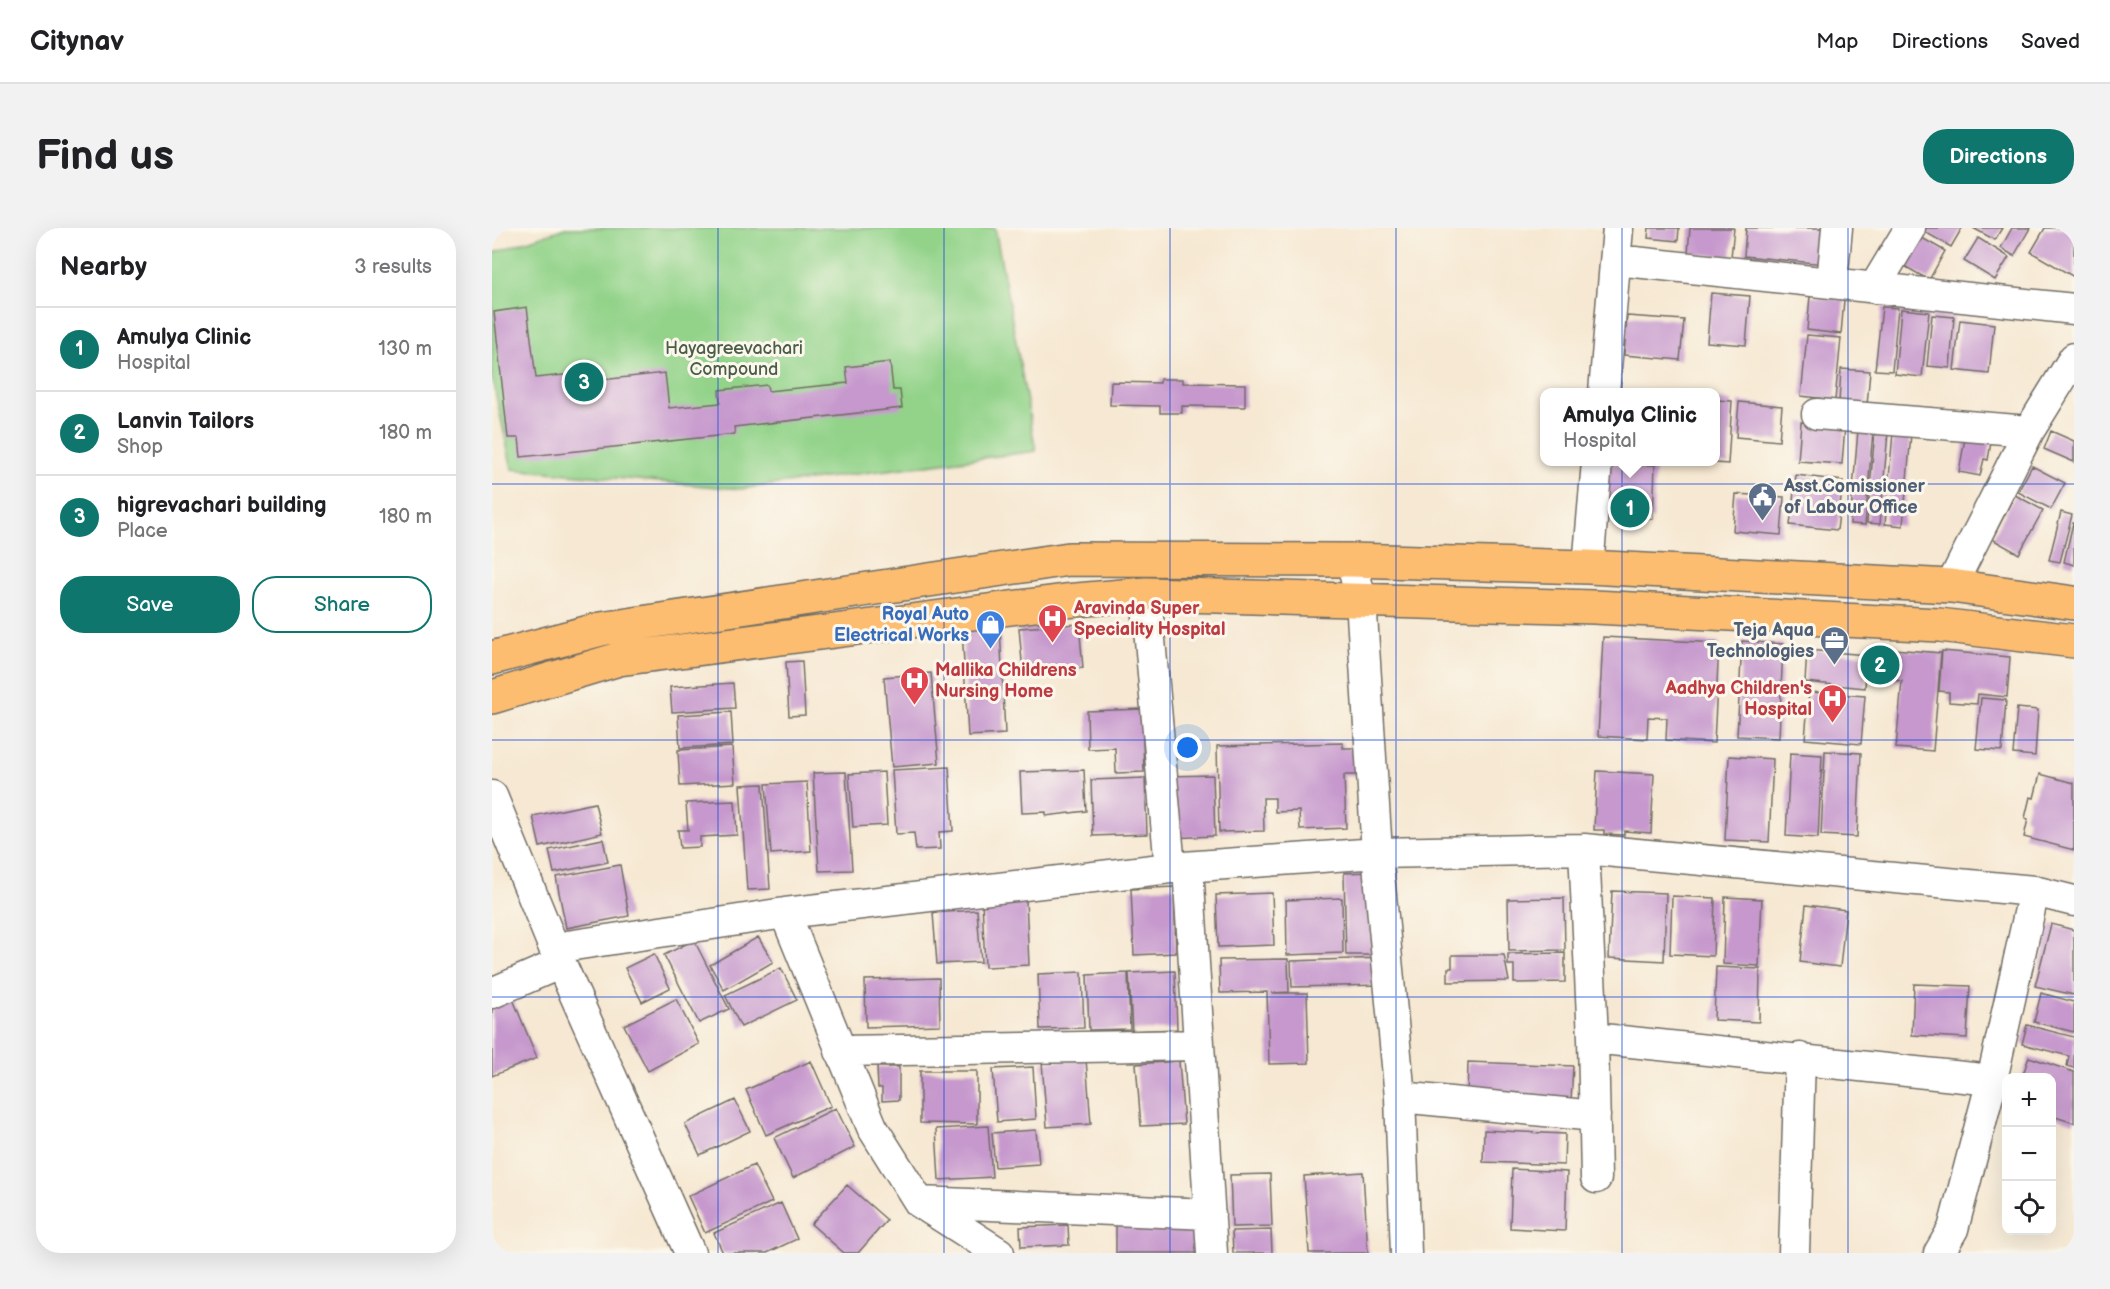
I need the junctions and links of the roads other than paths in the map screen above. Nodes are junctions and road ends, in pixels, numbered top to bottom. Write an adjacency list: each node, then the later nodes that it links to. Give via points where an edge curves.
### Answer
1 (1618, 228): 4 (street)
2 (1837, 228): 5 (street)
3 (1910, 228): 6 (street)
4 (1616, 260): 5 (street); 9 (street)
5 (1832, 283): 6 (street)
6 (1874, 288): 7 (street)
7 (2074, 309)
8 (2074, 358): 11 (street)
9 (1604, 388)
10 (1817, 414): 11 (street)
11 (2029, 431): 15 (street)
12 (1597, 466): 14 (street)
13 (1351, 561): 14 (main road); 17 (street); 20 (main road, via 1069,559 602,629)
14 (1588, 567): 15 (main road)
15 (1951, 586): 18 (main road)
16 (1146, 594): 17 (main road); 21 (main road, via 619,659); 25 (street)
17 (1361, 599): 19 (main road, via 1939,625); 24 (street)
18 (2074, 603)
19 (2074, 641)
20 (492, 658)
21 (492, 697)
22 (492, 796): 29 (street)
23 (1584, 849): 24 (street); 26 (street); 31 (street)
24 (1377, 853): 25 (street); 36 (street)
25 (1179, 867): 28 (street); 32 (street)
26 (2034, 891): 27 (street); 35 (street)
27 (2074, 901)
28 (785, 913): 29 (street); 33 (street)
29 (558, 956): 30 (street); 41 (street)
30 (492, 993)
31 (1593, 1038): 34 (street); 37 (street)
32 (1199, 1045): 33 (street); 40 (street)
33 (840, 1051): 39 (street, via 872,1127)
34 (1800, 1058): 35 (street); 45 (street)
35 (1992, 1080): 46 (street, via 1953,1229)
36 (1400, 1097): 37 (street); 44 (street)
37 (1595, 1116): 38 (street)
38 (1596, 1178)
39 (919, 1202): 40 (street); 42 (street)
40 (1210, 1214): 43 (street)
41 (690, 1253)
42 (999, 1253)
43 (1212, 1253)
44 (1406, 1253)
45 (1794, 1253)
46 (1939, 1253)

